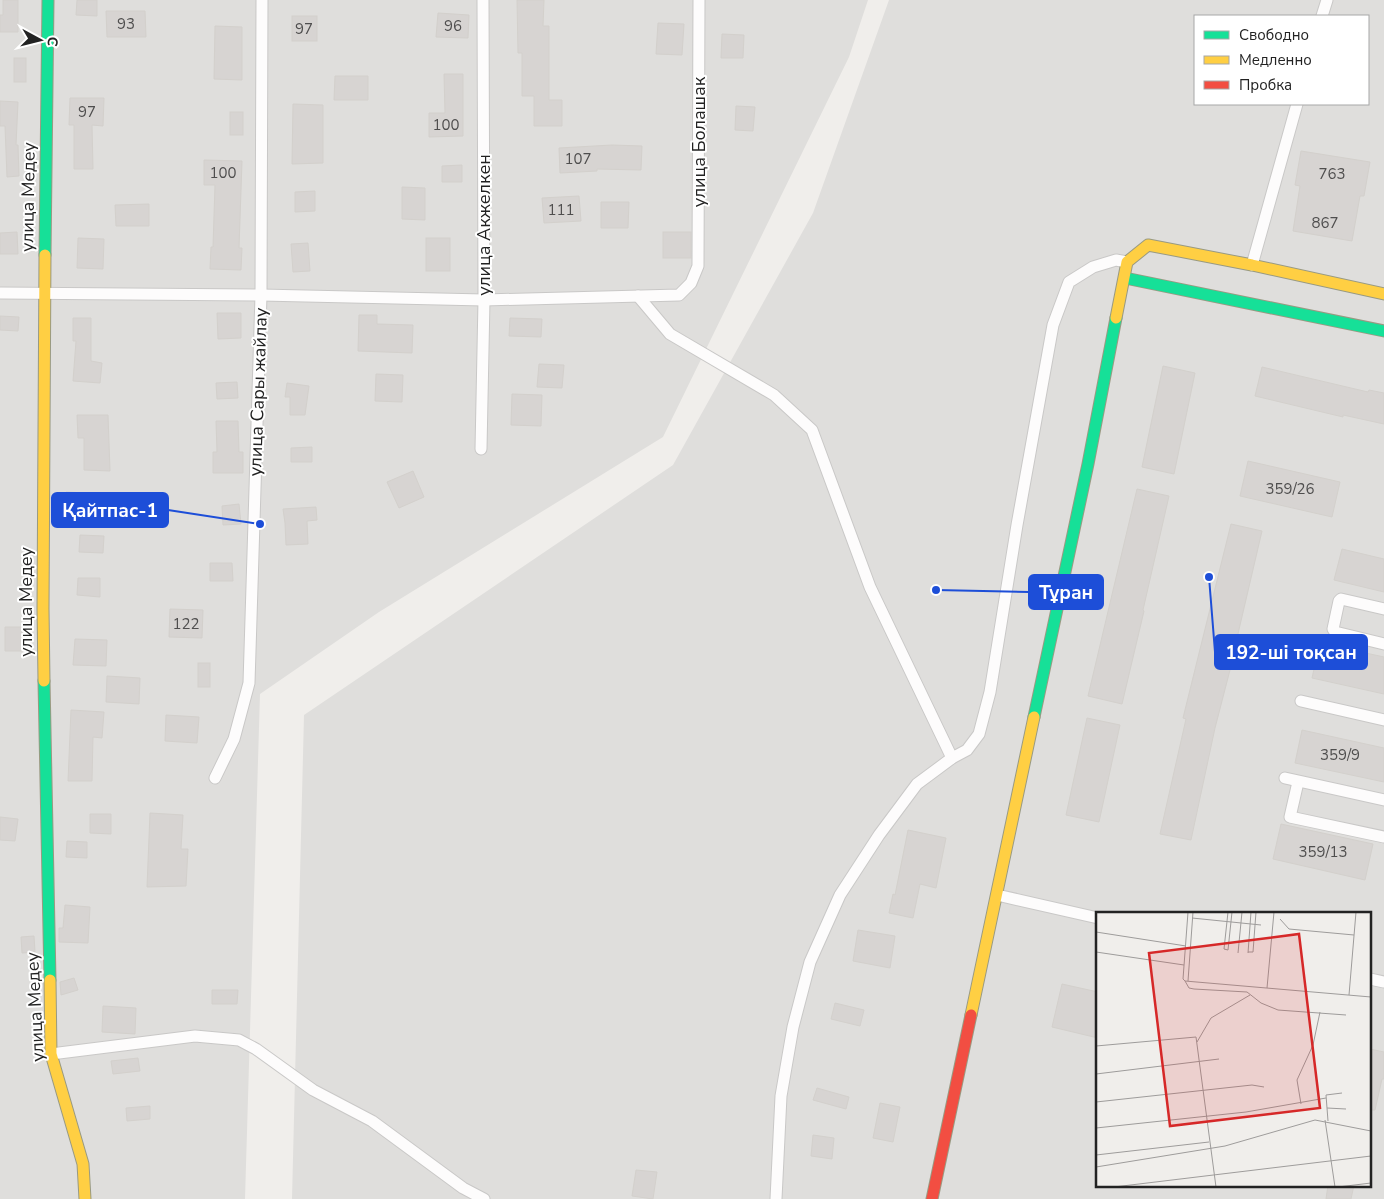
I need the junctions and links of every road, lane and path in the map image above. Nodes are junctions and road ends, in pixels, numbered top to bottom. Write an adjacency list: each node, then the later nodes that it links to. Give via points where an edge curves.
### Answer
1 (48, 0): 12 (street, улица Медеу)
2 (262, 0): 14 (street, улица Сары жайлау)
3 (483, 0): 16 (street, улица Акжелкен)
4 (699, 0): 15 (street, улица Болашак, via 698,266 691,283 678,295)
5 (1327, 0): 6 (street)
6 (1322, 15)
7 (1298, 105): 9 (street)
8 (1127, 262): 9 (street, via 1148,245); 10 (street); 23 (street, via 1116,260 1093,267 1069,282 1053,325 990,692 978,734 967,750)
9 (1252, 265): 13 (street)
10 (1125, 278): 17 (street); 29 (street)
11 (0, 293): 12 (street)
12 (44, 294): 14 (street); 31 (street, улица Медеу, via 43,609)
13 (1384, 294)
14 (261, 295): 16 (street); 24 (street, улица Сары жайлау, via 249,683 234,739)
15 (638, 296): 16 (street); 23 (street, via 670,334 774,396 812,430 870,588)
16 (484, 300): 18 (street, улица Акжелкен)
17 (1384, 331)
18 (481, 449)
19 (1384, 609): 20 (street, via 1342,599 1333,629)
20 (1384, 644)
21 (1301, 701): 22 (street)
22 (1384, 720)
23 (952, 758): 34 (street, via 918,784 879,835 840,895 810,962 793,1027 781,1096)
24 (216, 778)
25 (1285, 778): 26 (street)
26 (1298, 782): 27 (street); 28 (street, via 1290,817)
27 (1384, 800)
28 (1384, 837)
29 (997, 895): 30 (street); 35 (street)
30 (1096, 918)
31 (51, 1054): 32 (street, улица Медеу, via 84,1164); 33 (street, via 195,1036 239,1040 313,1090 372,1121 462,1188)
32 (85, 1199)
33 (484, 1199)
34 (776, 1199)
35 (932, 1199)

